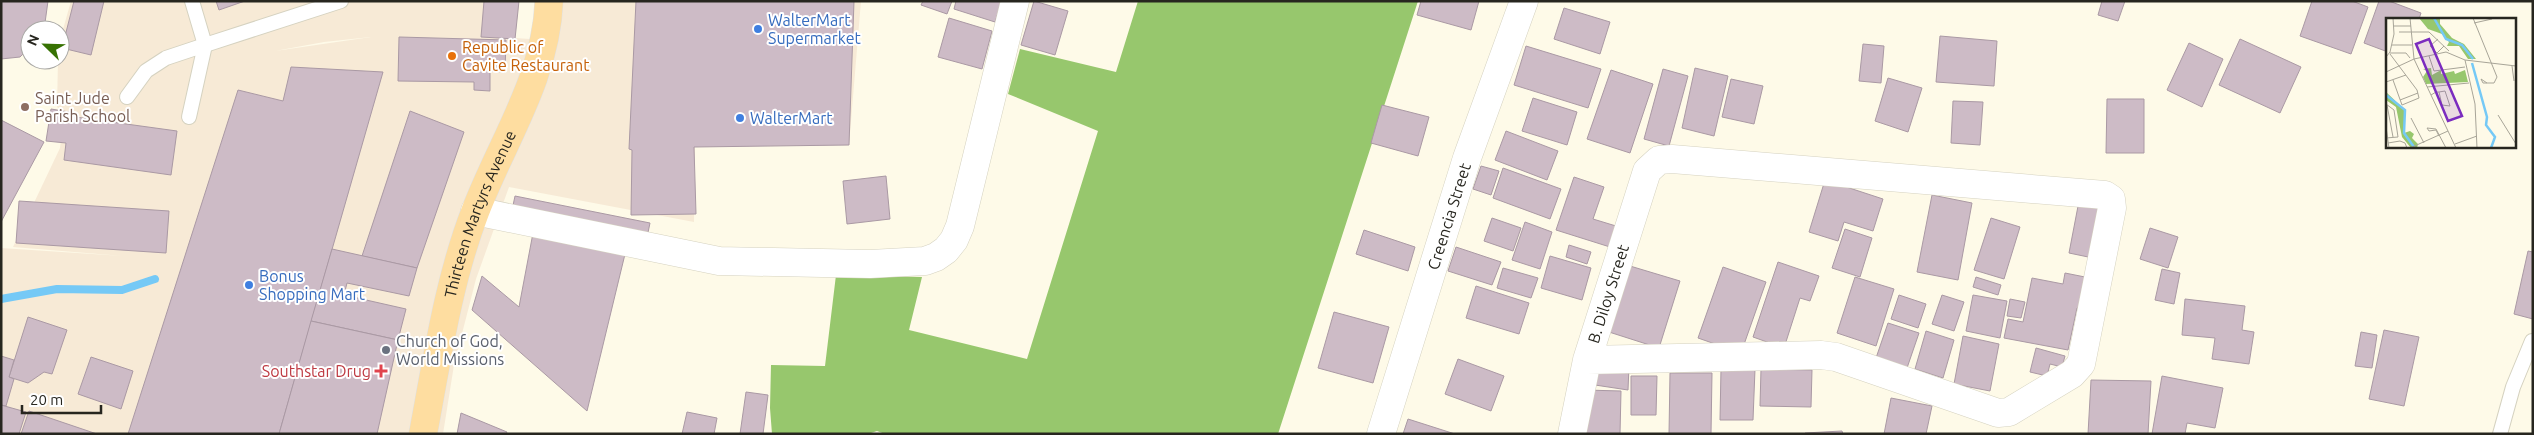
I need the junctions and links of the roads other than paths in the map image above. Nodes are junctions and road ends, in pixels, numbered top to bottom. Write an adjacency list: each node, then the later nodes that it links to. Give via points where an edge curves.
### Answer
1 (192, 1): 6 (lane)
2 (341, 1): 6 (lane)
3 (549, 1): 9 (main road, Thirteen Martyrs Avenue, via 545,40 534,78)
4 (1016, 1): 9 (street, via 960,226 954,240 936,257 911,263 870,264 719,261)
5 (1524, 1): 13 (street, Creencia Street, via 1467,158)
6 (204, 45): 7 (lane, via 166,58 146,71); 8 (lane)
7 (127, 97)
8 (189, 117)
9 (476, 210): 12 (main road, Thirteen Martyrs Avenue, via 449,304)
10 (2532, 341): 15 (lane, via 2513,387)
11 (1587, 360): 11 (street, B. Diloy Street, via 1821,355 1836,357 2004,414 2064,379 2081,364 2112,208 2111,199 2105,194 1659,160 1647,171); 14 (street, B. Diloy Street)
12 (423, 434)
13 (1381, 434)
14 (1572, 434)
15 (2500, 434)

